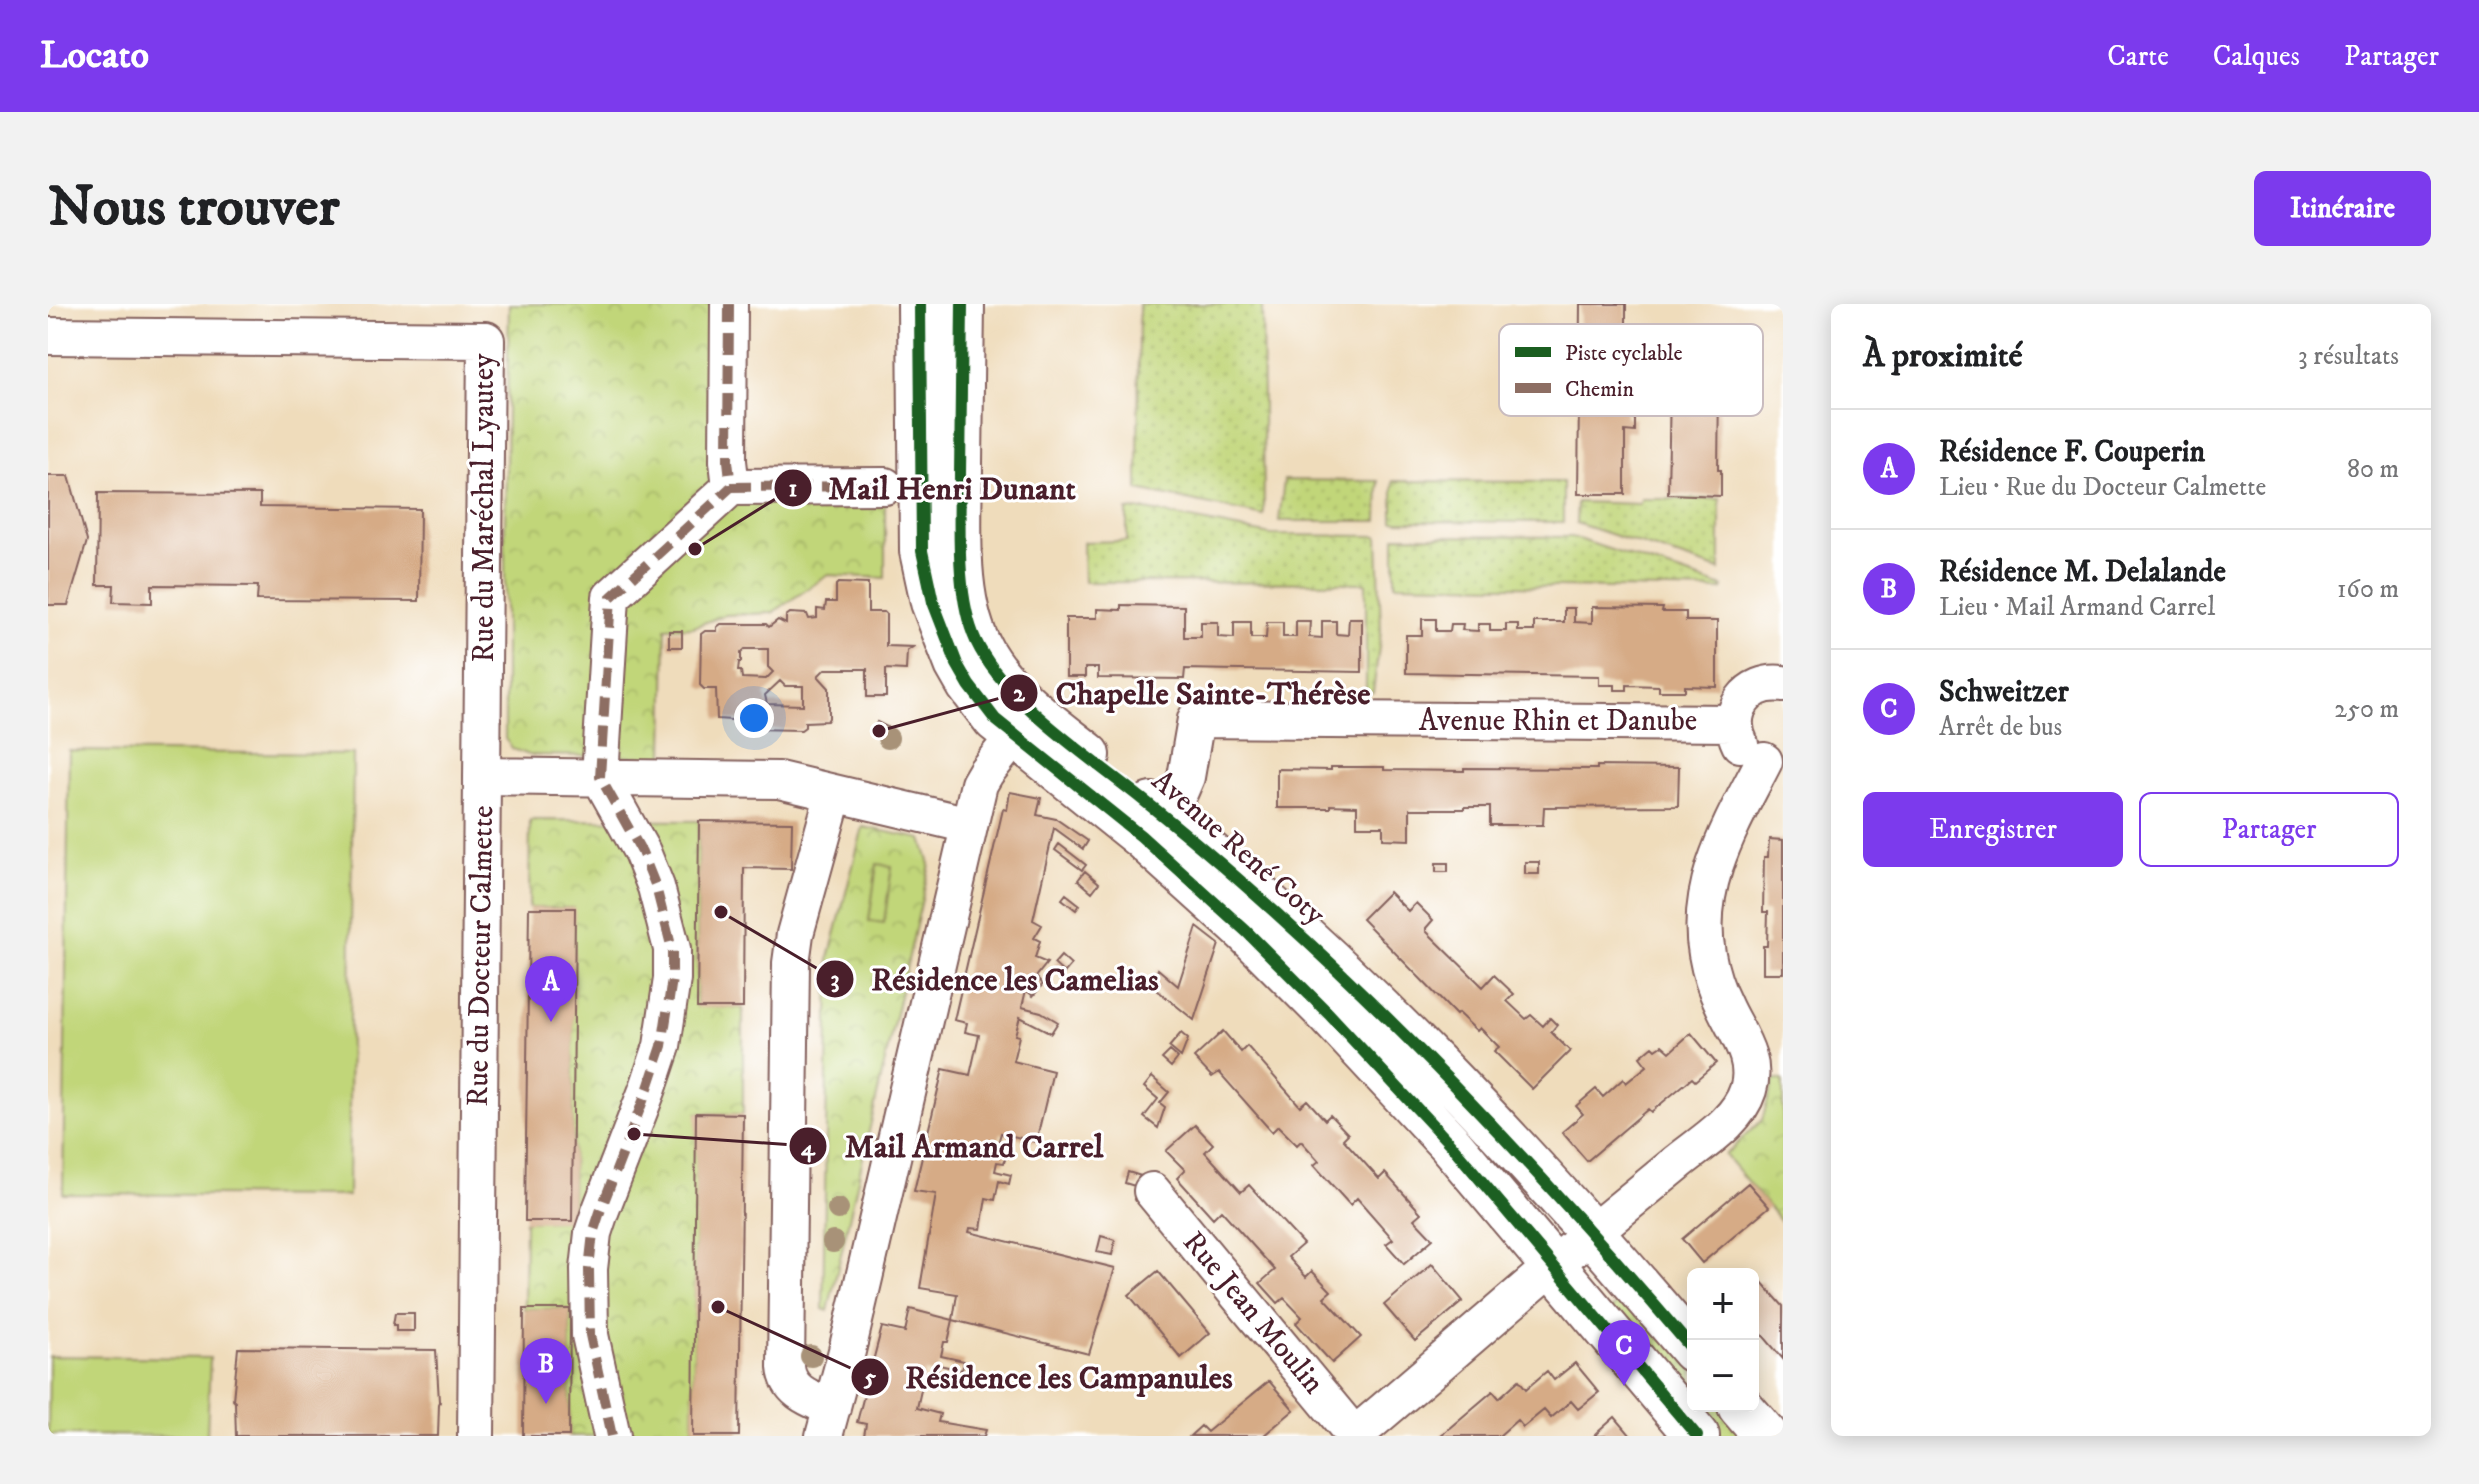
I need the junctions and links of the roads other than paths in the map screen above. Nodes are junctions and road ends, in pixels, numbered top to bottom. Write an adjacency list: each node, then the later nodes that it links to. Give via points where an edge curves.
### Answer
1 (729, 304): 6 (street)
2 (920, 304): 9 (street, Avenue René Coty, via 920,527 928,584 969,685)
3 (962, 304): 14 (street, Avenue René Coty, via 962,574 970,627 984,656 1015,695)
4 (48, 336): 11 (street, Rue du Maréchal Lyautey, via 486,340)
5 (885, 486): 6 (street)
6 (731, 487): 12 (street, via 611,597)
7 (1783, 684): 8 (street, via 1768,683 1749,692)
8 (1734, 723): 10 (street, via 1745,750); 14 (street, Avenue Rhin et Danube, via 1196,719 1186,777)
9 (1015, 736): 15 (street, via 979,784); 18 (street, Avenue René Coty, via 1141,836 1296,981 1451,1145)
10 (1773, 762): 17 (street, via 1717,855 1705,916 1712,976 1746,1047 1748,1090 1723,1126)
11 (483, 776): 12 (street, Rue du Docteur Calmette); 22 (street, Rue du Docteur Calmette)
12 (600, 777): 13 (street, Rue du Docteur Calmette, via 779,780); 23 (street, via 642,852 672,949 662,1046 593,1233 590,1335)
13 (834, 793): 15 (street, Rue du Docteur Calmette); 21 (street, via 791,963 786,1367 791,1385)
14 (1162, 814): 17 (street, Avenue René Coty, via 1364,995)
15 (969, 825): 21 (street)
16 (1152, 1191): 24 (street, Rue Jean Moulin)
17 (1591, 1234): 18 (street); 19 (street, Avenue René Coty)
18 (1554, 1267): 24 (street); 25 (street, Avenue René Coty)
19 (1687, 1343)
20 (1745, 1412): 26 (street)
21 (828, 1422)
22 (476, 1436)
23 (612, 1436)
24 (1354, 1436)
25 (1697, 1436)
26 (1766, 1436)

